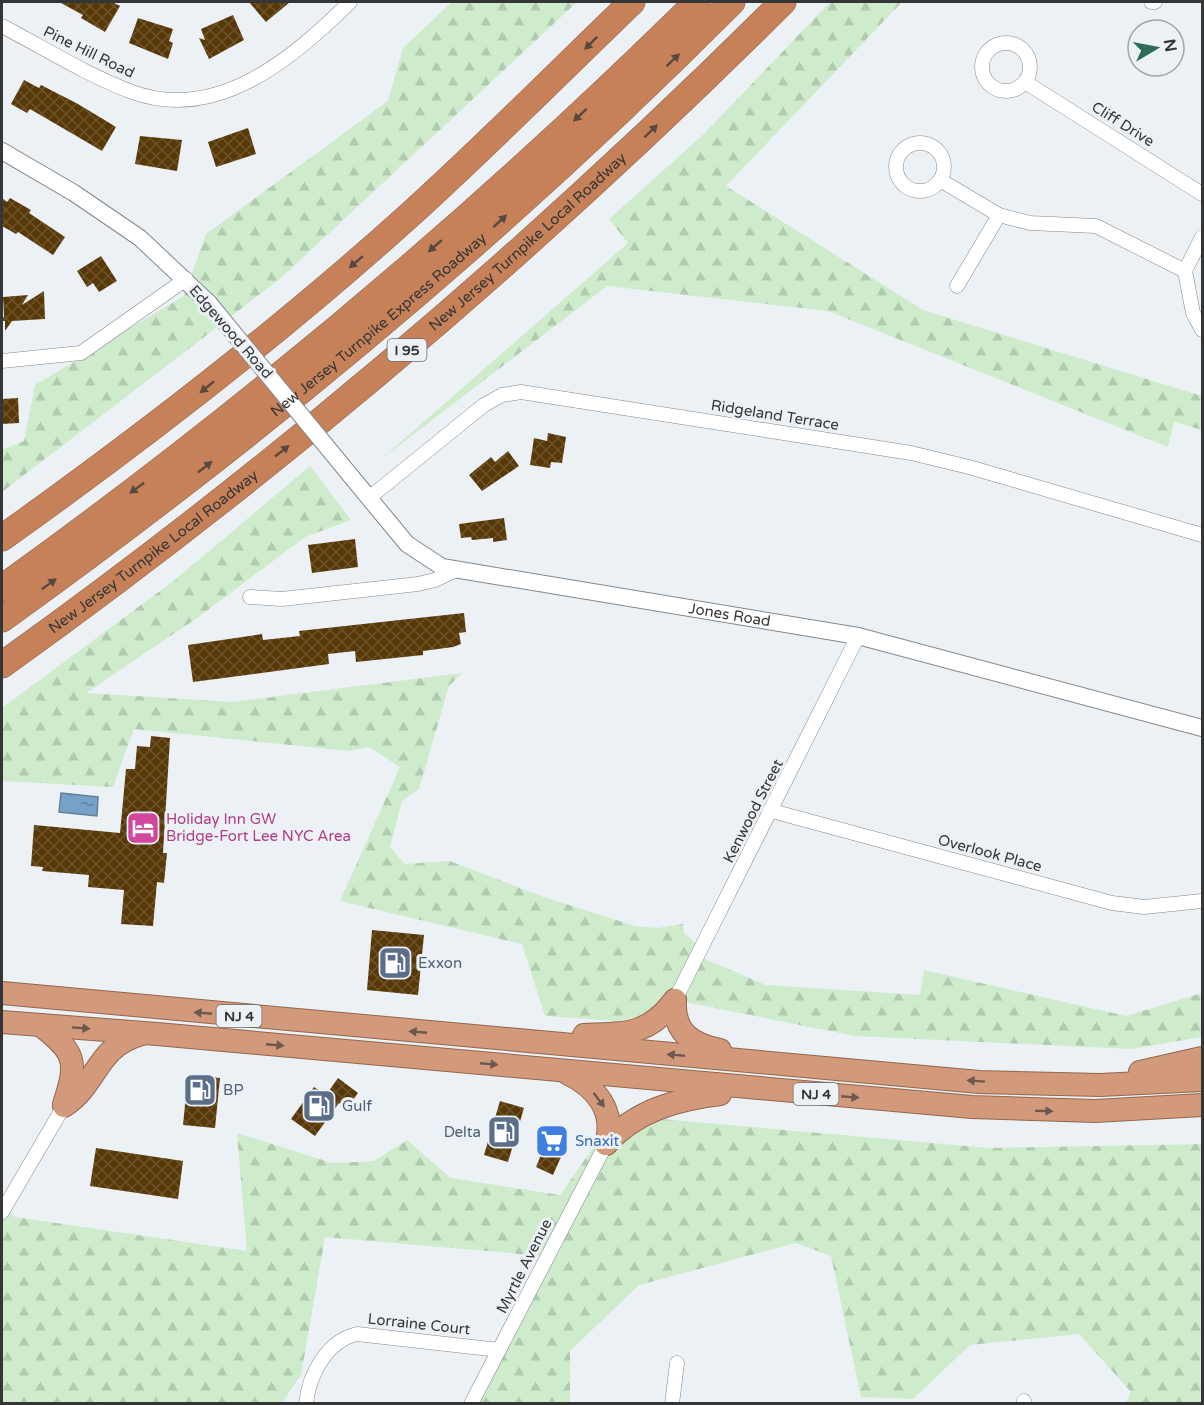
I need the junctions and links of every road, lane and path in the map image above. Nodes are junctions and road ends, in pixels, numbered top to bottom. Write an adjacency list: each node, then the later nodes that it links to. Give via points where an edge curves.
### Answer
1 (350, 2): 6 (street, Pine Hill Road, via 317,34 258,78 235,89 186,99 134,93)
2 (632, 2): 20 (highway, one-way to 20, via 488,142 310,302 170,416)
3 (697, 2): 22 (highway, New Jersey Turnpike Express Roadway, one-way to 22, via 521,170 370,302 205,436)
4 (732, 2): 24 (highway, New Jersey Turnpike Express Roadway / I 95, one-way to 4, via 222,454 393,315 579,149)
5 (783, 2): 26 (highway, New Jersey Turnpike Local Roadway / I 95, one-way to 5, via 155,552 393,362 613,167)
6 (2, 26)
7 (1025, 82): 10 (street, Cliff Drive)
8 (2, 151): 14 (street, Edgewood Road, via 121,224)
9 (940, 180): 11 (street)
10 (1203, 194)
11 (999, 215): 13 (street, via 1030,223 1096,226); 15 (street)
12 (1203, 237): 13 (street)
13 (1185, 271): 16 (street, via 1192,313)
14 (186, 279): 17 (street, via 81,353); 18 (street, Edgewood Road, bridge)
15 (957, 286)
16 (1203, 330)
17 (2, 361)
18 (369, 498): 19 (street, Ridgeland Terrace, via 484,405 502,395 521,392 911,453); 21 (street, Edgewood Road, via 414,550 435,564)
19 (1203, 535)
20 (2, 538)
21 (456, 570): 23 (street, via 418,584 282,599); 25 (street, Jones Road)
22 (2, 588)
23 (250, 597)
24 (2, 619)
25 (858, 636): 27 (street, Jones Road); 28 (street, Kenwood Street)
26 (2, 665)
27 (1203, 728)
28 (772, 811): 29 (street, Overlook Place, via 1112,903 1158,907); 31 (street, Kenwood Street)
29 (1203, 902)
30 (2, 993): 35 (highway, NJ 4, one-way to 30)
31 (675, 1000): 35 (highway, via 652,1025 637,1031); 37 (highway, via 680,1029 697,1043)
32 (2, 1022): 33 (highway, NJ 4)
33 (40, 1025): 34 (highway, NJ 4, one-way to 34); 43 (highway, via 72,1057 74,1070)
34 (145, 1033): 38 (highway, NJ 4, one-way to 38); 43 (highway, via 112,1048 79,1095)
35 (494, 1039): 37 (highway, NJ 4, one-way to 35)
36 (1203, 1058): 40 (highway)
37 (797, 1066): 40 (highway, NJ 4, one-way to 37, via 979,1082)
38 (563, 1071): 41 (highway, NJ 4); 44 (highway, one-way to 44, via 589,1087 604,1105 609,1120)
39 (1203, 1080): 40 (highway, NJ 4)
40 (1070, 1085)
41 (790, 1091): 42 (highway, NJ 4, one-way to 42, via 1023,1110); 44 (highway, via 733,1092 672,1103 632,1120)
42 (1203, 1105)
43 (64, 1106): 45 (street)
44 (606, 1144): 46 (street, Myrtle Avenue)
45 (2, 1212)
46 (499, 1350): 48 (street, Lorraine Court, via 357,1334 345,1337 334,1343 323,1358); 49 (street, Myrtle Avenue)
47 (677, 1363): 50 (street)
48 (306, 1404)
49 (471, 1404)
50 (672, 1404)

